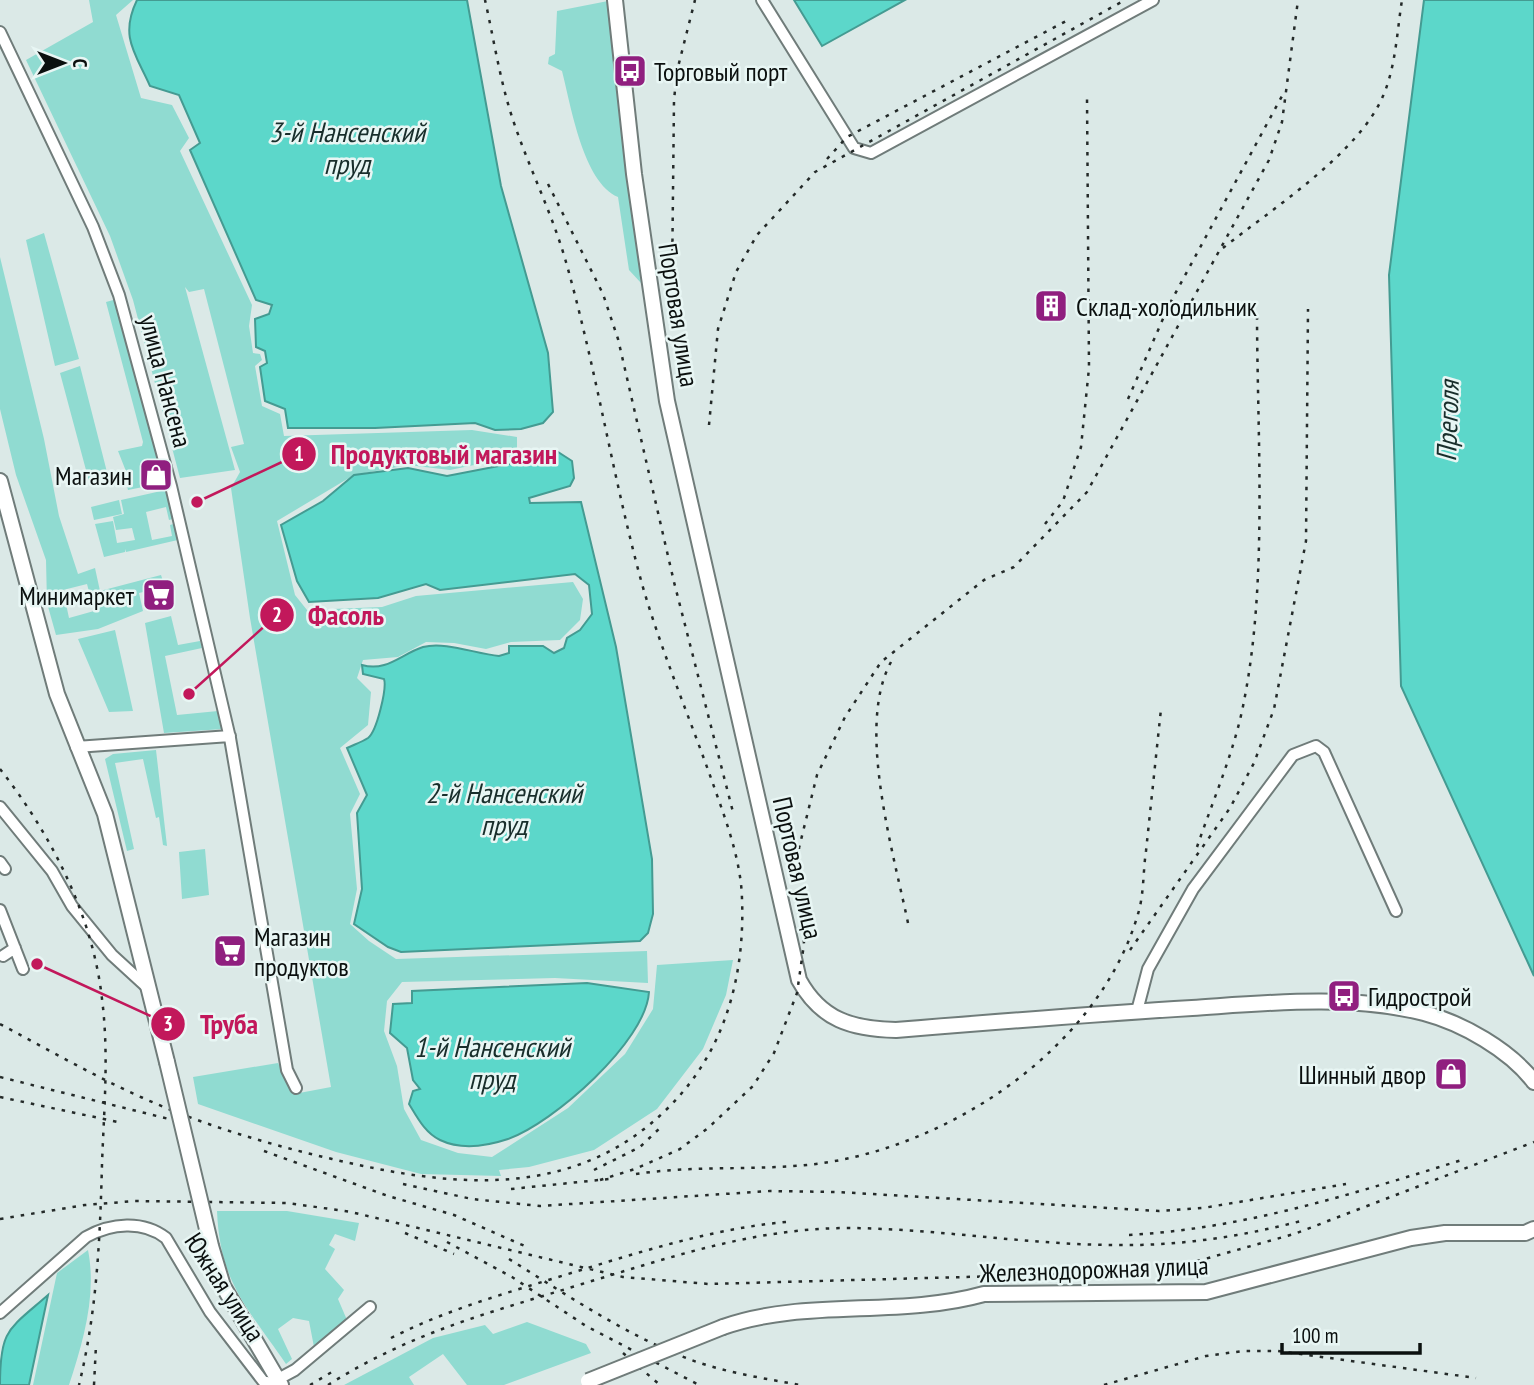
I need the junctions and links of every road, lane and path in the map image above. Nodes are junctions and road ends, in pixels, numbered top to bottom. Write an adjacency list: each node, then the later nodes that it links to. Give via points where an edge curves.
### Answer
1 (615, 0): 15 (main road, Портовая улица, via 634,174 667,401 799,980 830,1017 872,1029)
2 (762, 0): 3 (street, via 854,148 871,153)
3 (1153, 0)
4 (0, 32): 6 (street, улица Нансена, via 93,227 119,295 171,486)
5 (0, 481): 7 (main road, via 41,642)
6 (230, 736): 7 (street); 17 (street, улица Нансена, via 287,1070)
7 (76, 747): 14 (main road, via 104,814)
8 (2, 817): 14 (street, via 52,871 72,906 112,955)
9 (0, 910): 11 (street)
10 (1396, 911): 15 (street, via 1324,752 1316,746 1293,755 1193,889 1148,970)
11 (15, 948): 12 (street); 13 (street)
12 (3, 956)
13 (23, 969)
14 (148, 988): 21 (main road, bridge, via 223,1286)
15 (1137, 1011): 16 (main road, Портовая улица, via 1325,1002 1392,1006 1433,1015 1463,1029 1517,1063)
16 (1534, 1082)
17 (296, 1088)
18 (1534, 1228): 22 (main road, Железнодорожная улица, bridge, via 1525,1233 1445,1233 1411,1238 1206,1292 984,1294 953,1303 904,1308 777,1313 723,1327)
19 (370, 1307): 21 (street)
20 (0, 1313): 21 (street, Южная улица, via 86,1237 114,1227 146,1227 166,1238 210,1312 256,1374)
21 (277, 1383)
22 (583, 1383)

